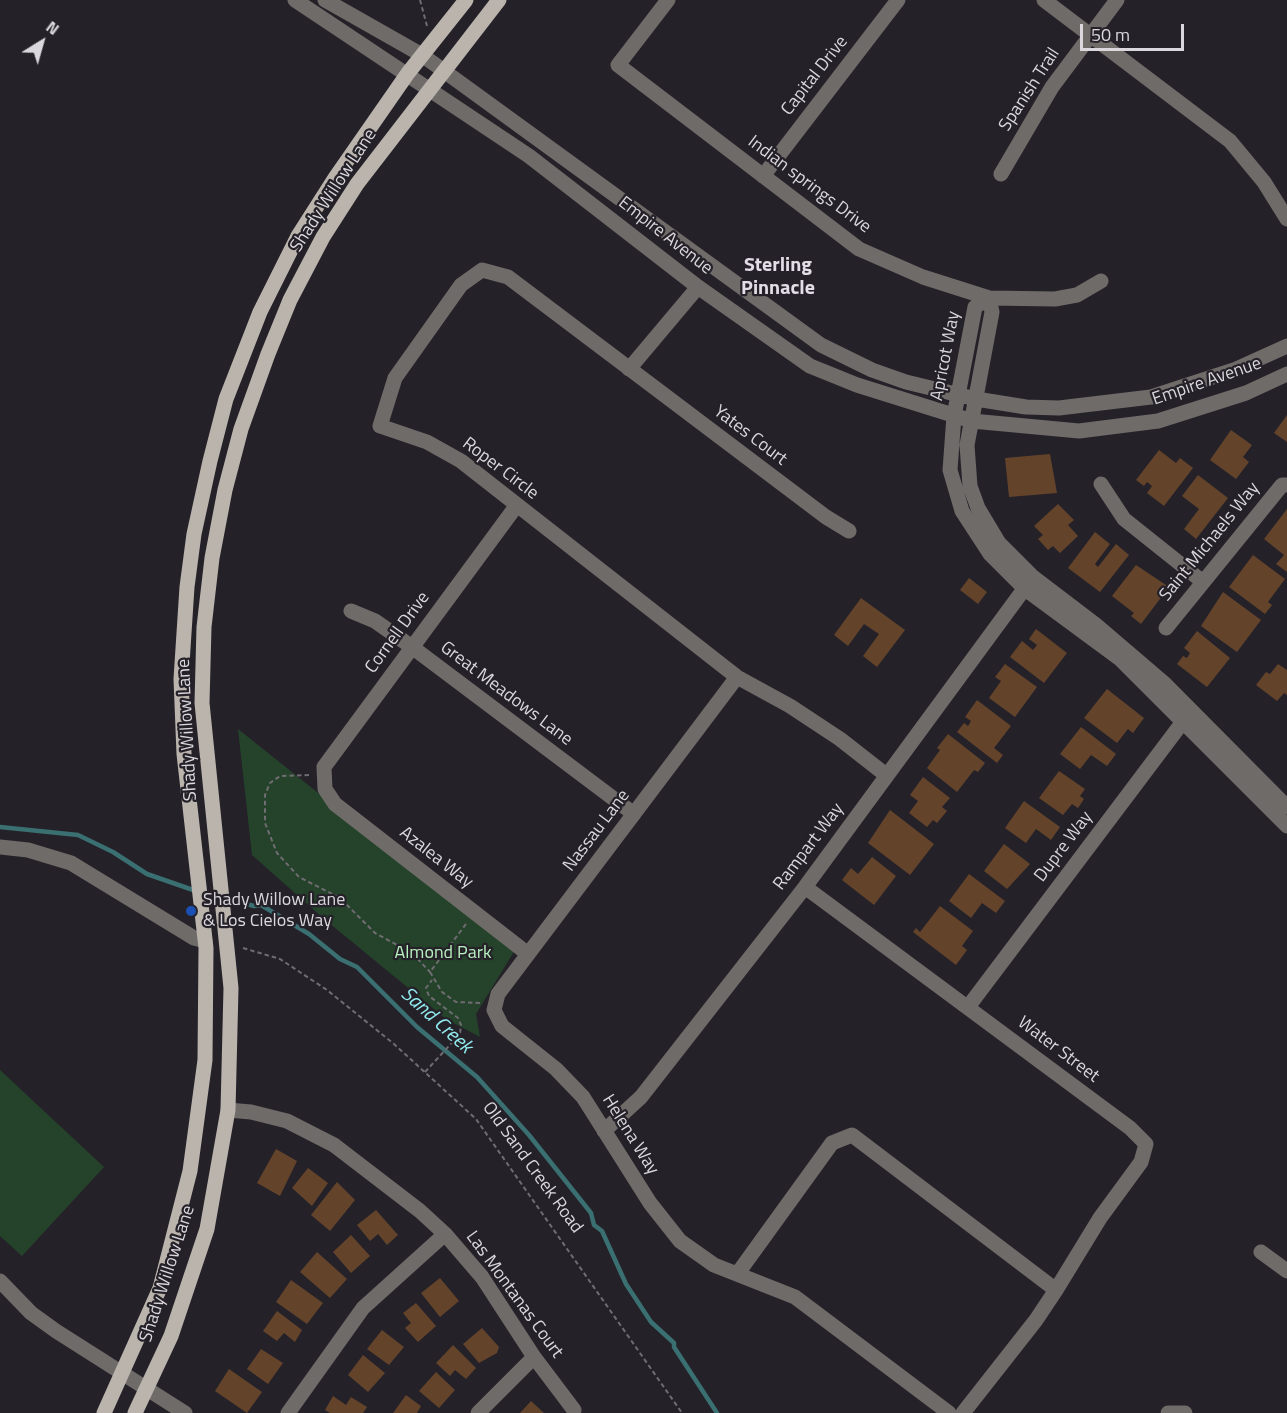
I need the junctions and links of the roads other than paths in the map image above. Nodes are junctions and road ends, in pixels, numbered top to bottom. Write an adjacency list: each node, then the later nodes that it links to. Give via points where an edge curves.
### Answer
1 (295, 0): 12 (street, Empire Avenue)
2 (325, 0): 10 (street, Empire Avenue)
3 (466, 0): 10 (main road, Shady Willow Lane)
4 (499, 0): 11 (main road, Shady Willow Lane)
5 (668, 0): 15 (street, Indian springs Drive, via 618,65)
6 (898, 0): 15 (street, Capital Drive)
7 (1044, 0): 9 (street)
8 (1117, 0): 9 (street, Spanish Trail)
9 (1091, 36): 14 (street, Spanish Trail, via 1052,87); 16 (street, via 1230,141 1264,182)
10 (422, 55): 11 (street, Empire Avenue); 12 (main road, Shady Willow Lane)
11 (443, 71): 13 (main road, Shady Willow Lane); 23 (street, Empire Avenue, via 821,345 883,374)
12 (408, 73): 13 (street, Empire Avenue); 27 (main road, Shady Willow Lane, via 298,237 260,312 226,399)
13 (429, 88): 18 (street, Empire Avenue, via 530,156); 28 (main road, Shady Willow Lane, via 357,184 323,237 267,354)
14 (1001, 174)
15 (763, 176): 19 (street, Indian springs Drive, via 859,249 923,277)
16 (1287, 219)
17 (1101, 281): 19 (street, Indian springs Drive, via 1077,295 1055,299)
18 (698, 286): 21 (street); 25 (street, Empire Avenue, via 810,366)
19 (989, 298): 23 (street, Apricot Way, via 975,308); 24 (street, Apricot Way, via 992,312)
20 (1287, 346): 24 (street, Empire Avenue, via 1234,370 1151,397 1059,408)
21 (629, 369): 31 (street, Roper Circle, via 508,277 482,270 461,285 395,378 380,426 427,442 461,461); 32 (street, Yates Court)
22 (1287, 374): 26 (street, Empire Avenue, via 1246,393 1158,421 1079,431)
23 (958, 394): 24 (street, Empire Avenue); 25 (street, Apricot Way)
24 (976, 399): 26 (street, Apricot Way)
25 (954, 416): 26 (street, Empire Avenue); 34 (street, Apricot Way, via 950,470 962,511 990,554)
26 (972, 421): 34 (street, Apricot Way, via 967,464 978,508)
27 (215, 443): 28 (main road); 47 (main road, Shady Willow Lane, via 194,534 183,639 184,754)
28 (236, 449): 51 (main road, Shady Willow Lane, via 212,558 204,627 202,703 231,988)
29 (1101, 484): 33 (street, via 1124,519)
30 (1287, 485): 33 (street, Saint Michaels Way, via 1282,485)
31 (517, 505): 37 (street, Cornell Drive); 38 (street, Roper Circle)
32 (849, 531)
33 (1203, 582): 36 (street, Saint Michaels Way)
34 (1029, 583): 39 (street, Apricot Way); 40 (street, Rampart Way)
35 (351, 611): 37 (street, Great Meadows Lane, via 375,621)
36 (1166, 628)
37 (412, 647): 41 (street, Cornell Drive, via 324,767); 43 (street, Great Meadows Lane)
38 (737, 677): 40 (street, Roper Circle, via 840,738); 43 (street, Nassau Lane)
39 (1187, 717): 42 (street, Apricot Way); 44 (street, Apricot Way); 50 (street, Dupre Way)
40 (886, 775): 46 (street, Rampart Way)
41 (324, 782): 48 (street, Azalea Way, via 335,804)
42 (1287, 807)
43 (634, 814): 48 (street, Nassau Lane)
44 (1287, 826)
45 (0, 847): 47 (street, via 28,850 71,863)
46 (805, 887): 50 (street, Water Street); 52 (street, Rampart Way, via 640,1097)
47 (205, 941): 60 (main road, Shady Willow Lane, via 206,1060 190,1170 160,1287)
48 (528, 954): 49 (street, Nassau Lane, via 498,994)
49 (495, 1006): 52 (street, Helena Way, via 502,1026 584,1097)
50 (968, 1007): 58 (street, Water Street, via 1146,1144 1141,1162 1100,1218)
51 (228, 1110): 53 (street, Las Montanas Court, via 287,1121 334,1145); 61 (main road, Shady Willow Lane, via 207,1229 171,1336)
52 (604, 1131): 56 (street, Helena Way, via 650,1203 680,1241 714,1264)
53 (445, 1234): 59 (street, Las Montanas Court, via 482,1277); 66 (street, via 363,1308)
54 (1261, 1252): 55 (street)
55 (1287, 1271)
56 (738, 1273): 58 (street, via 832,1143 852,1135); 68 (street, Helena Way, via 795,1297)
57 (0, 1281): 60 (street, via 31,1313)
58 (1056, 1290): 69 (street)
59 (534, 1357): 62 (street, Las Montanas Court); 67 (street)
60 (122, 1375): 61 (street); 63 (main road, Shady Willow Lane)
61 (148, 1388): 64 (main road, Shady Willow Lane); 65 (street)
62 (574, 1410)
63 (104, 1413)
64 (135, 1413)
65 (185, 1413)
66 (288, 1413)
67 (478, 1413)
68 (950, 1413)
69 (963, 1413)
70 (1168, 1413): 71 (street)
71 (1185, 1413)

